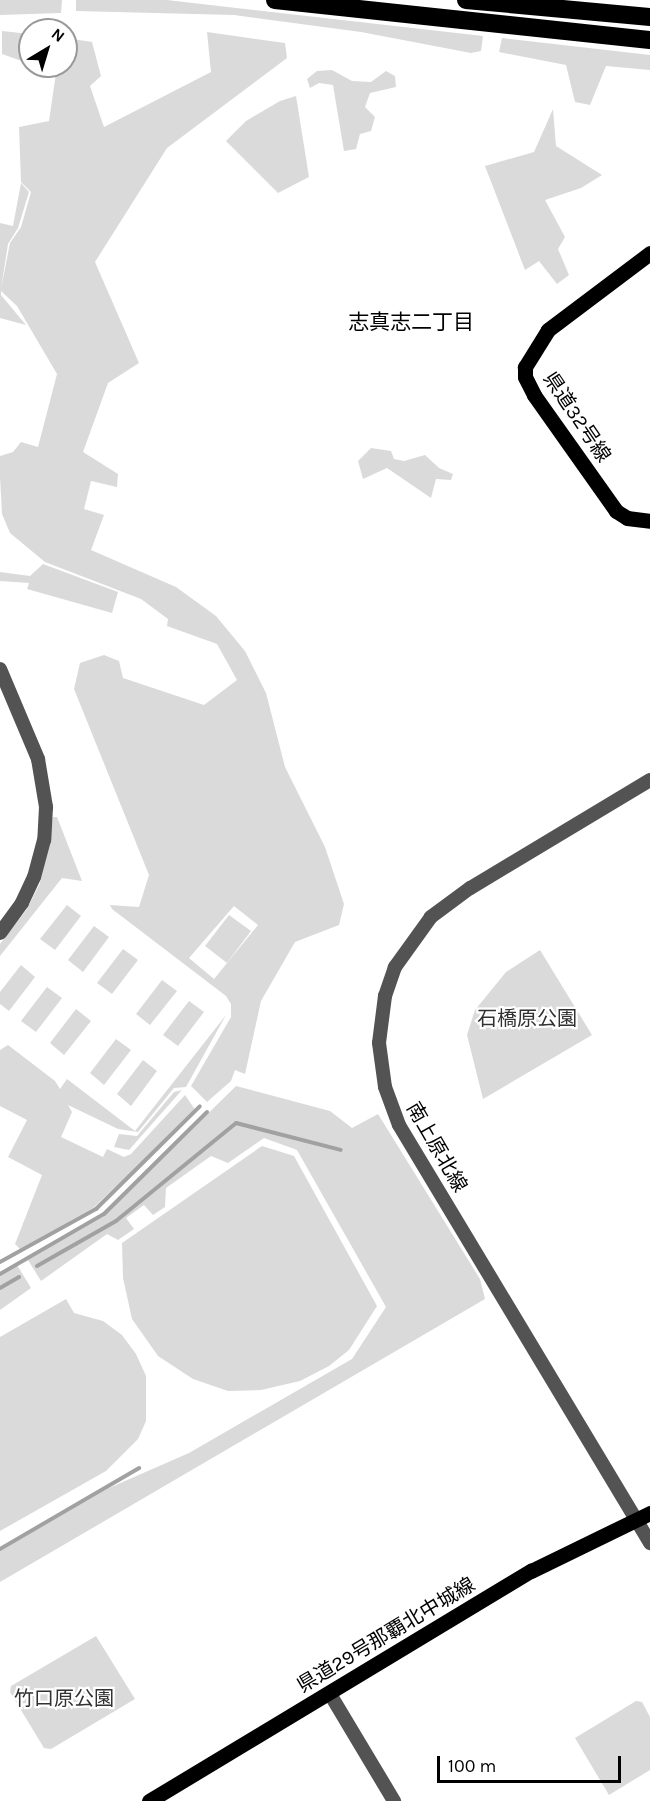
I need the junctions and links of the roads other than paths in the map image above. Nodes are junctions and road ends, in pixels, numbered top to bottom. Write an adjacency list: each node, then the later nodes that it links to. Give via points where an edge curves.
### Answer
1 (275, 0): 4 (highway)
2 (466, 0): 3 (highway)
3 (650, 17)
4 (650, 40)
5 (650, 252): 6 (main road, 県道32号線, via 548,330 525,367 534,395 616,510 627,518)
6 (650, 521)
7 (0, 669): 9 (street, via 38,759 46,807 44,840 34,878)
8 (650, 780): 10 (street, 南上原北線, via 470,888 431,917 392,974 383,1005 379,1042 385,1087 399,1125)
9 (0, 933)
10 (643, 1516): 11 (street, 南上原北線); 12 (main road, 県道29号那覇北中城線, via 531,1571)
11 (650, 1543)
12 (330, 1694): 13 (main road, 県道29号那覇北中城線); 14 (street)
13 (149, 1801)
14 (394, 1801)

